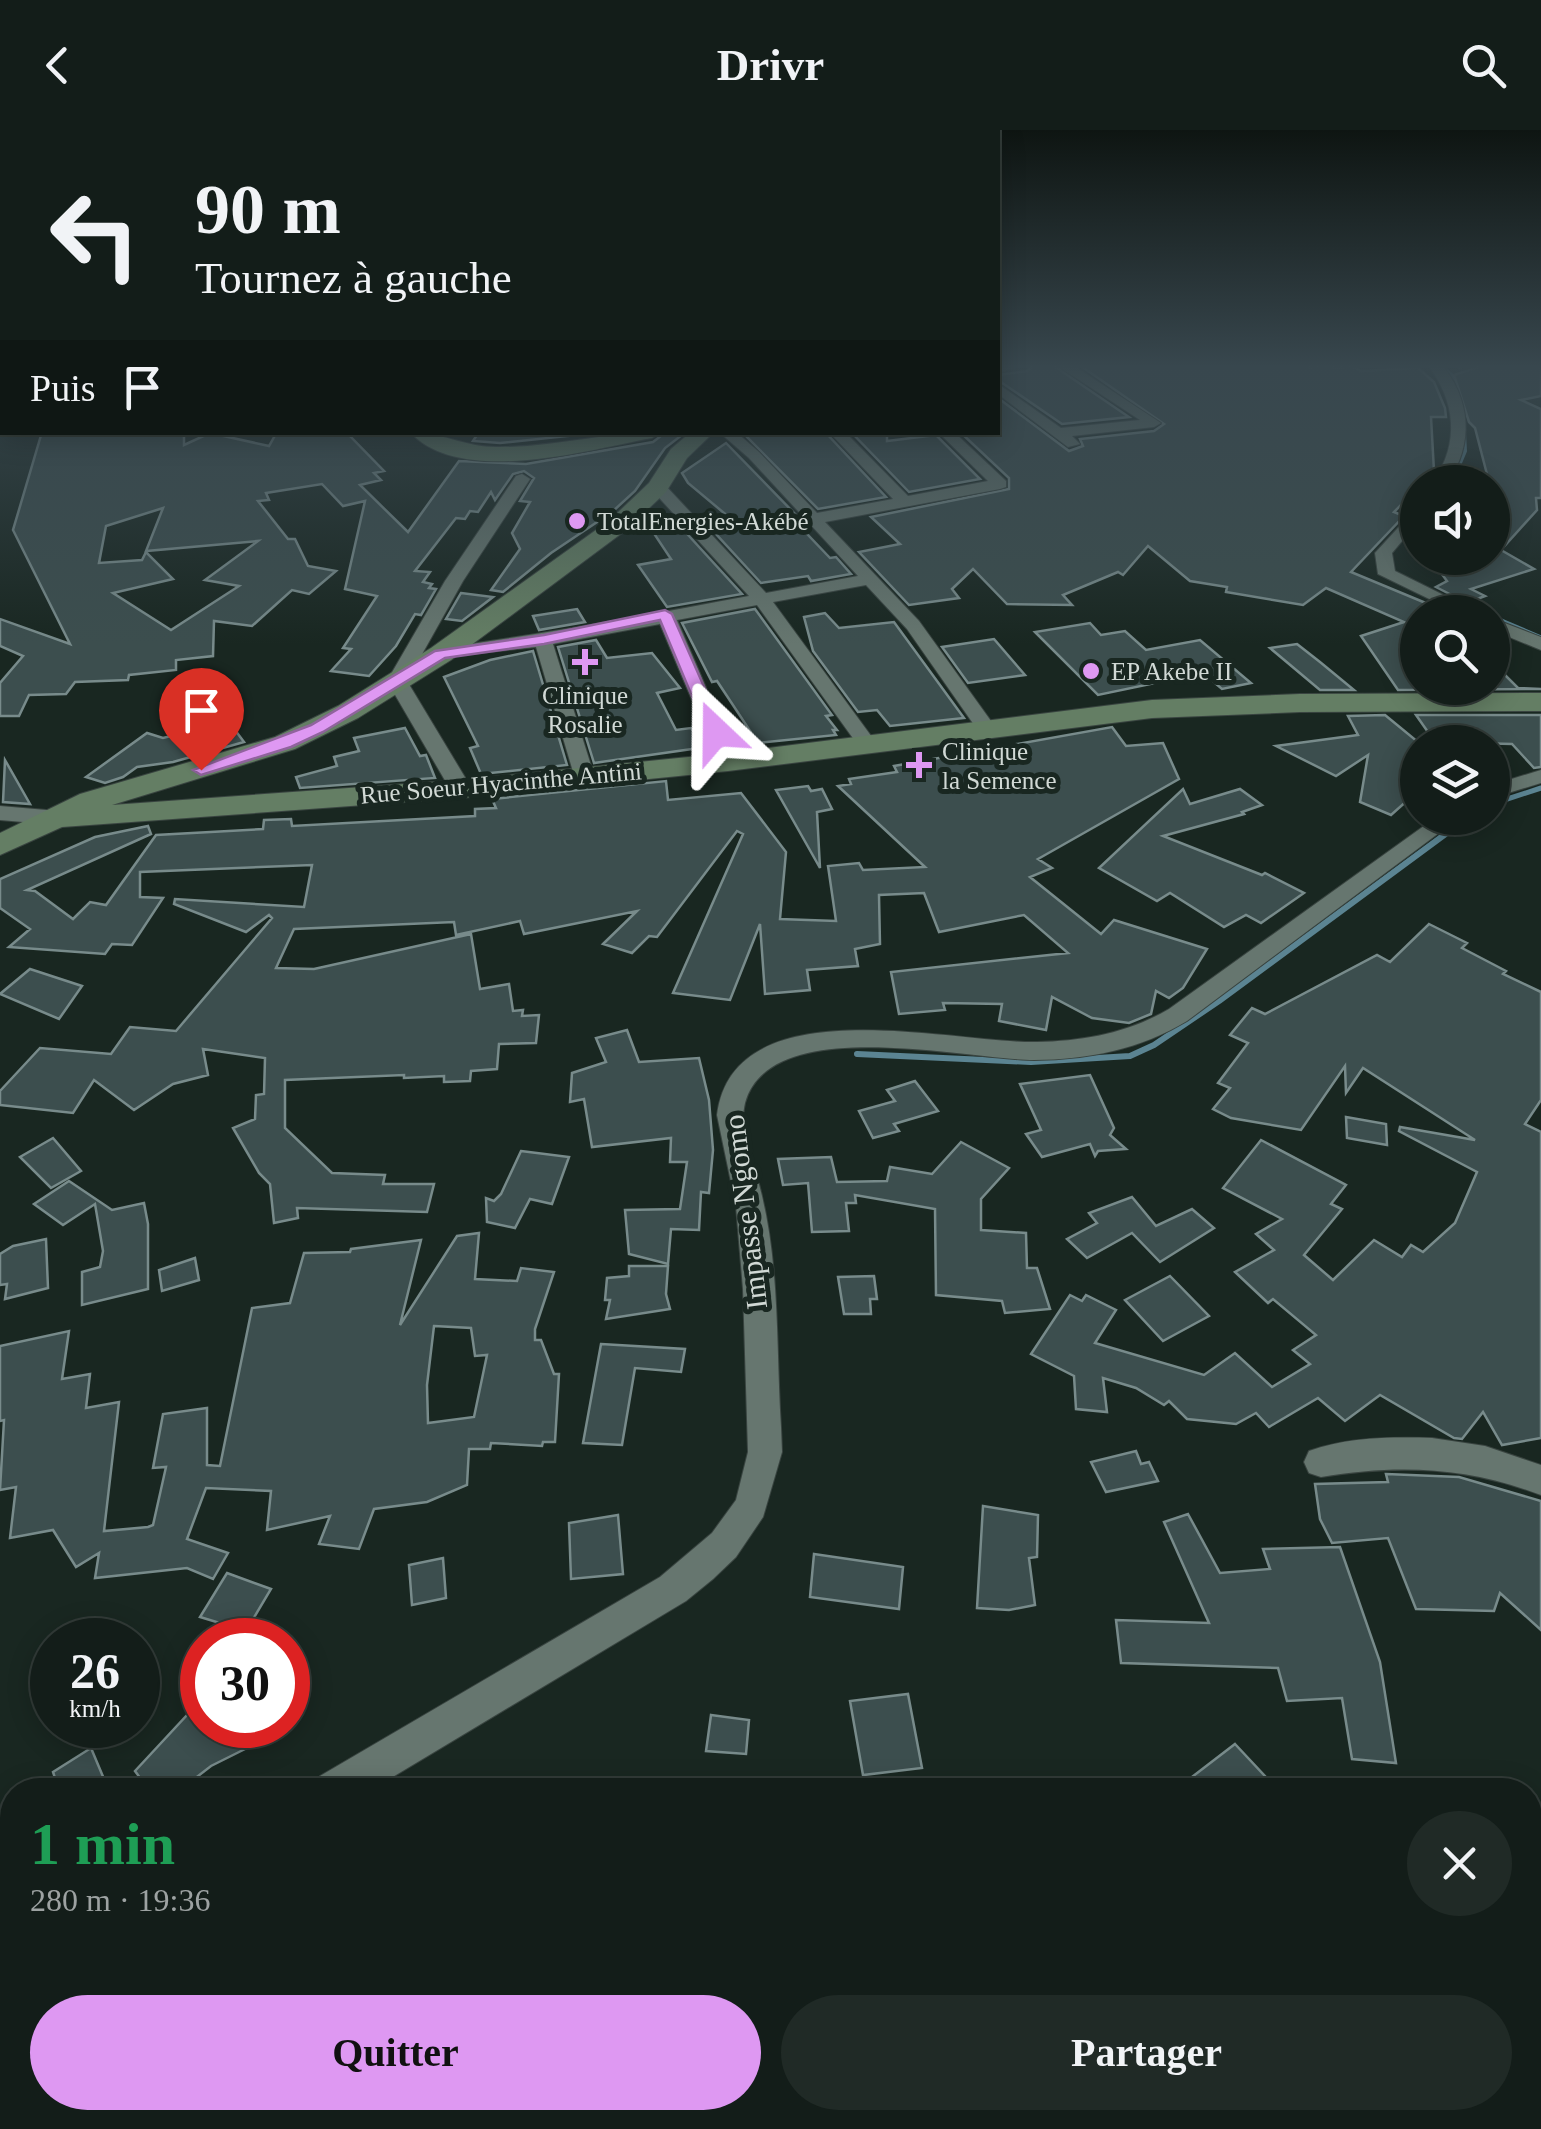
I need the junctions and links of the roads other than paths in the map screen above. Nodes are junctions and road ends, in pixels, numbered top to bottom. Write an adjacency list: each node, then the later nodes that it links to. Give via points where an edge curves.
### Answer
1 (473, 457): 7 (street)
2 (535, 457): 7 (street)
3 (677, 457): 8 (street)
4 (756, 457): 10 (street)
5 (861, 457): 9 (street)
6 (971, 457): 9 (street, via 1000,484)
7 (522, 478): 20 (street)
8 (658, 487): 14 (street); 19 (street, via 618,525)
9 (904, 500): 10 (street)
10 (814, 518): 12 (street)
11 (1400, 533): 13 (street, via 1383,553 1387,574)
12 (868, 580): 14 (street); 22 (street, via 913,625)
13 (1432, 595)
14 (760, 597): 15 (street); 24 (street)
15 (665, 614): 17 (street); 25 (street)
16 (1510, 631): 18 (street)
17 (544, 640): 19 (street); 26 (street)
18 (1541, 644)
19 (440, 654): 20 (street)
20 (397, 682): 23 (street); 29 (street)
21 (1541, 702): 22 (street, Rue Soeur Hyacinthe Antini, via 1192,707)
22 (986, 728): 24 (street, Rue Soeur Hyacinthe Antini)
23 (285, 743): 30 (street, via 270,774 274,785); 32 (street, via 91,801)
24 (867, 744): 25 (street, Rue Soeur Hyacinthe Antini)
25 (728, 762): 26 (street, Rue Soeur Hyacinthe Antini)
26 (584, 775): 29 (street, Rue Soeur Hyacinthe Antini)
27 (1541, 776): 28 (street)
28 (1510, 786)
29 (460, 789): 30 (street, Rue Soeur Hyacinthe Antini)
30 (305, 800): 32 (street, Rue Soeur Hyacinthe Antini)
31 (0, 813): 32 (street)
32 (58, 818): 34 (street)
33 (1425, 835): 37 (street, Impasse Ngomo, via 1178,1015 1138,1037 1030,1051 824,1040 766,1057 748,1070 732,1101 731,1120 750,1210 766,1427 751,1506 724,1545 672,1590)
34 (0, 846)
35 (1321, 1462): 36 (street, via 1428,1451 1468,1456)
36 (1541, 1480)
37 (354, 1778)

